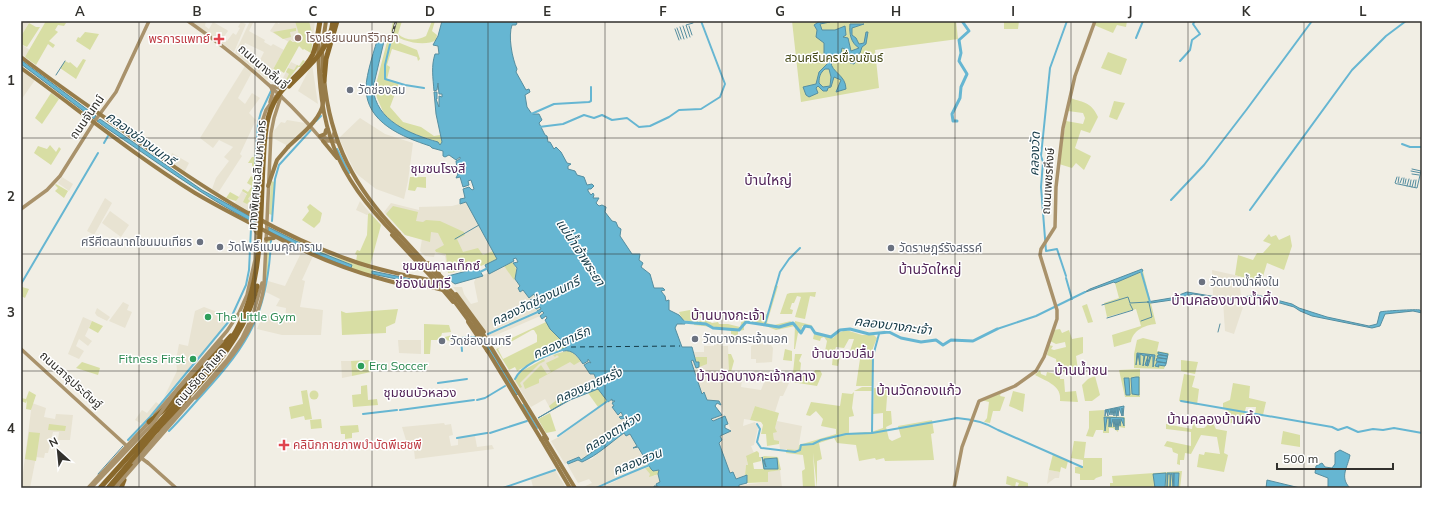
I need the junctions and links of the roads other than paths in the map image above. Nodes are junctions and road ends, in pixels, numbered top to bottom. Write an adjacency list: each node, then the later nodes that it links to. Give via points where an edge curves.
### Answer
1 (149, 21): 22 (main road, ถนนจันทน์, via 116,92)
2 (188, 21): 14 (main road, ถนนนางลิ้นจี่, via 234,54)
3 (324, 21): 7 (main road); 7 (main road, via 318,40); 7 (main road, via 317,27); 9 (main road); 11 (main road); 62 (highway, ทางพิเศษเฉลิมมหานคร, bridge, via 312,54 278,95 269,116 265,136 257,269)
4 (333, 21): 64 (highway, ทางพิเศษเฉลิมมหานคร, bridge, via 331,34 324,49 282,94 271,116 260,270 254,299)
5 (337, 21): 7 (highway, via 334,36)
6 (1095, 21): 95 (main road, ถนนเพชรหึงษ์, via 1069,97 1059,160 1056,224 1040,255 1056,306 1057,319 1044,357 1036,371 1015,386 979,400 962,447)
7 (320, 54): 9 (main road); 11 (main road); 12 (main road); 13 (highway); 15 (main road, ถนนรัชดาภิเษก)
8 (21, 57): 22 (main road)
9 (323, 66): 11 (main road)
10 (21, 68): 23 (main road)
11 (320, 71): 12 (main road); 13 (main road); 20 (main road); 33 (main road, bridge, via 323,99 321,110 316,119 277,160)
12 (316, 81): 24 (main road)
13 (324, 82): 17 (main road)
14 (271, 86): 15 (main road); 16 (main road, ถนนนางลิ้นจี่); 21 (main road, via 273,92)
15 (284, 87): 16 (main road, ถนนรัชดาภิเษก)
16 (280, 94): 18 (main road, ถนนนางลิ้นจี่); 19 (main road, ถนนรัชดาภิเษก); 21 (main road, ถนนรัชดาภิเษก)
17 (326, 100): 20 (main road, via 324,103); 25 (main road)
18 (286, 101): 19 (main road); 26 (main road, ถนนนางลิ้นจี่)
19 (279, 102): 30 (main road, ถนนรัชดาภิเษก)
20 (321, 102): 24 (main road)
21 (269, 105): 28 (main road, ถนนรัชดาภิเษก, via 263,120)
22 (99, 115): 23 (main road, ถนนจันทน์); 36 (main road, via 196,183)
23 (94, 121): 35 (main road, ถนนจันทน์, via 59,178); 40 (main road, via 188,188)
24 (327, 131): 26 (main road); 27 (main road)
25 (334, 133): 27 (main road); 31 (main road)
26 (320, 136): 27 (main road, ถนนนางลิ้นจี่); 29 (main road, ถนนนางลิ้นจี่)
27 (331, 140): 29 (main road, ถนนนางลิ้นจี่); 31 (main road, ถนนนางลิ้นจี่); 32 (main road)
28 (261, 141): 30 (main road); 34 (main road, ถนนรัชดาภิเษก)
29 (323, 141): 32 (main road)
30 (271, 142): 33 (main road, ถนนรัชดาภิเษก)
31 (337, 142): 41 (main road, via 351,172)
32 (337, 158): 43 (main road, via 361,198)
33 (268, 186): 38 (main road, ถนนรัชดาภิเษก)
34 (258, 208): 36 (main road); 37 (main road, ถนนรัชดาภิเษก)
35 (21, 209)
36 (250, 213): 37 (main road)
37 (257, 217): 39 (main road); 42 (main road, ถนนรัชดาภิเษก)
38 (267, 217): 39 (main road)
39 (268, 223): 44 (main road, ถนนรัชดาภิเษก); 55 (main road, via 348,260 372,268)
40 (251, 224): 42 (main road); 45 (main road)
41 (390, 224): 46 (main road); 51 (main road)
42 (257, 227): 44 (main road); 45 (main road, ถนนรัชดาภิเษก)
43 (387, 228): 46 (main road); 52 (main road)
44 (266, 232): 47 (main road); 48 (main road, ถนนรัชดาภิเษก)
45 (257, 233): 49 (main road, ถนนรัชดาภิเษก)
46 (397, 235): 65 (main road, bridge)
47 (277, 238): 48 (main road); 58 (main road, via 353,271 385,280)
48 (266, 239): 50 (main road, ถนนรัชดาภิเษก)
49 (256, 246): 50 (main road, via 261,242); 63 (main road, ถนนรัชดาภิเษก, via 249,288)
50 (266, 247): 54 (main road, ถนนรัชดาภิเษก)
51 (432, 268): 52 (main road, via 431,272); 53 (main road)
52 (427, 273): 55 (main road); 56 (main road)
53 (439, 274): 56 (main road); 57 (main road)
54 (263, 278): 69 (main road, ถนนรัชดาภิเษก, via 262,298 246,334 231,358); 91 (main road, ถนนรัชดาภิเษก, bridge, via 253,315 227,360)
55 (424, 278): 56 (main road); 58 (main road)
56 (435, 281): 57 (main road); 58 (main road); 59 (main road)
57 (447, 283): 60 (main road)
58 (423, 286): 59 (main road)
59 (443, 290): 61 (main road)
60 (454, 292): 61 (main road, via 450,293); 66 (main road, via 477,322)
61 (449, 297): 68 (main road)
62 (248, 306): 71 (highway, bridge, via 221,348 165,409); 87 (highway, ทางพิเศษเฉลิมมหานคร, bridge, via 238,330 226,348)
63 (234, 322): 71 (main road, ถนนรัชดาภิเษก); 86 (main road, ถนนรัชดาภิเษก, bridge, via 222,341 177,390 154,422)
64 (243, 325): 69 (highway, bridge, via 233,347); 73 (highway, ทางพิเศษเฉลิมมหานคร, bridge, via 222,358)
65 (481, 335): 66 (main road); 68 (main road)
66 (492, 348): 70 (main road)
67 (21, 349): 78 (main road, ถนนสาธุประดิษฐ์)
68 (488, 352): 72 (main road)
69 (201, 389): 73 (main road, ถนนรัชดาภิเษก); 77 (main road, ถนนรัชดาภิเษก)
70 (536, 421): 75 (main road); 85 (main road)
71 (149, 422): 74 (main road, ถนนรัชดาภิเษก)
72 (531, 424): 75 (main road); 85 (main road)
73 (157, 432): 76 (main road, ถนนรัชดาภิเษก); 77 (main road); 88 (highway, ทางพิเศษเฉลิมมหานคร, bridge); 89 (highway, bridge)
74 (140, 433): 76 (main road, via 142,442); 78 (main road, ถนนรัชดาภิเษก)
75 (543, 438): 85 (main road, bridge); 94 (main road, bridge)
76 (151, 442): 80 (main road, ถนนรัชดาภิเษก)
77 (157, 442): 80 (main road, ถนนรัชดาภิเษก)
78 (127, 445): 79 (main road, ถนนรัชดาภิเษก); 80 (main road, ถนนสาธุประดิษฐ์); 81 (main road, ถนนรัชดาภิเษก)
79 (123, 454): 82 (main road, via 131,456); 83 (main road, ถนนรัชดาภิเษก)
80 (143, 459): 82 (main road, ถนนรัชดาภิเษก); 84 (main road, ถนนรัชดาภิเษก); 93 (main road, ถนนสาธุประดิษฐ์)
81 (110, 464): 83 (main road); 86 (main road, ถนนรัชดาภิเษก)
82 (132, 464): 84 (main road, ถนนรัชดาภิเษก); 90 (highway)
83 (107, 473): 86 (main road, ถนนรัชดาภิเษก)
84 (126, 478): 91 (main road, ถนนรัชดาภิเษก); 92 (highway)
85 (570, 485): 94 (main road)
86 (91, 488)
87 (98, 488)
88 (104, 488)
89 (108, 488)
90 (112, 488)
91 (116, 488)
92 (121, 488)
93 (176, 488)
94 (576, 488)
95 (954, 488)

